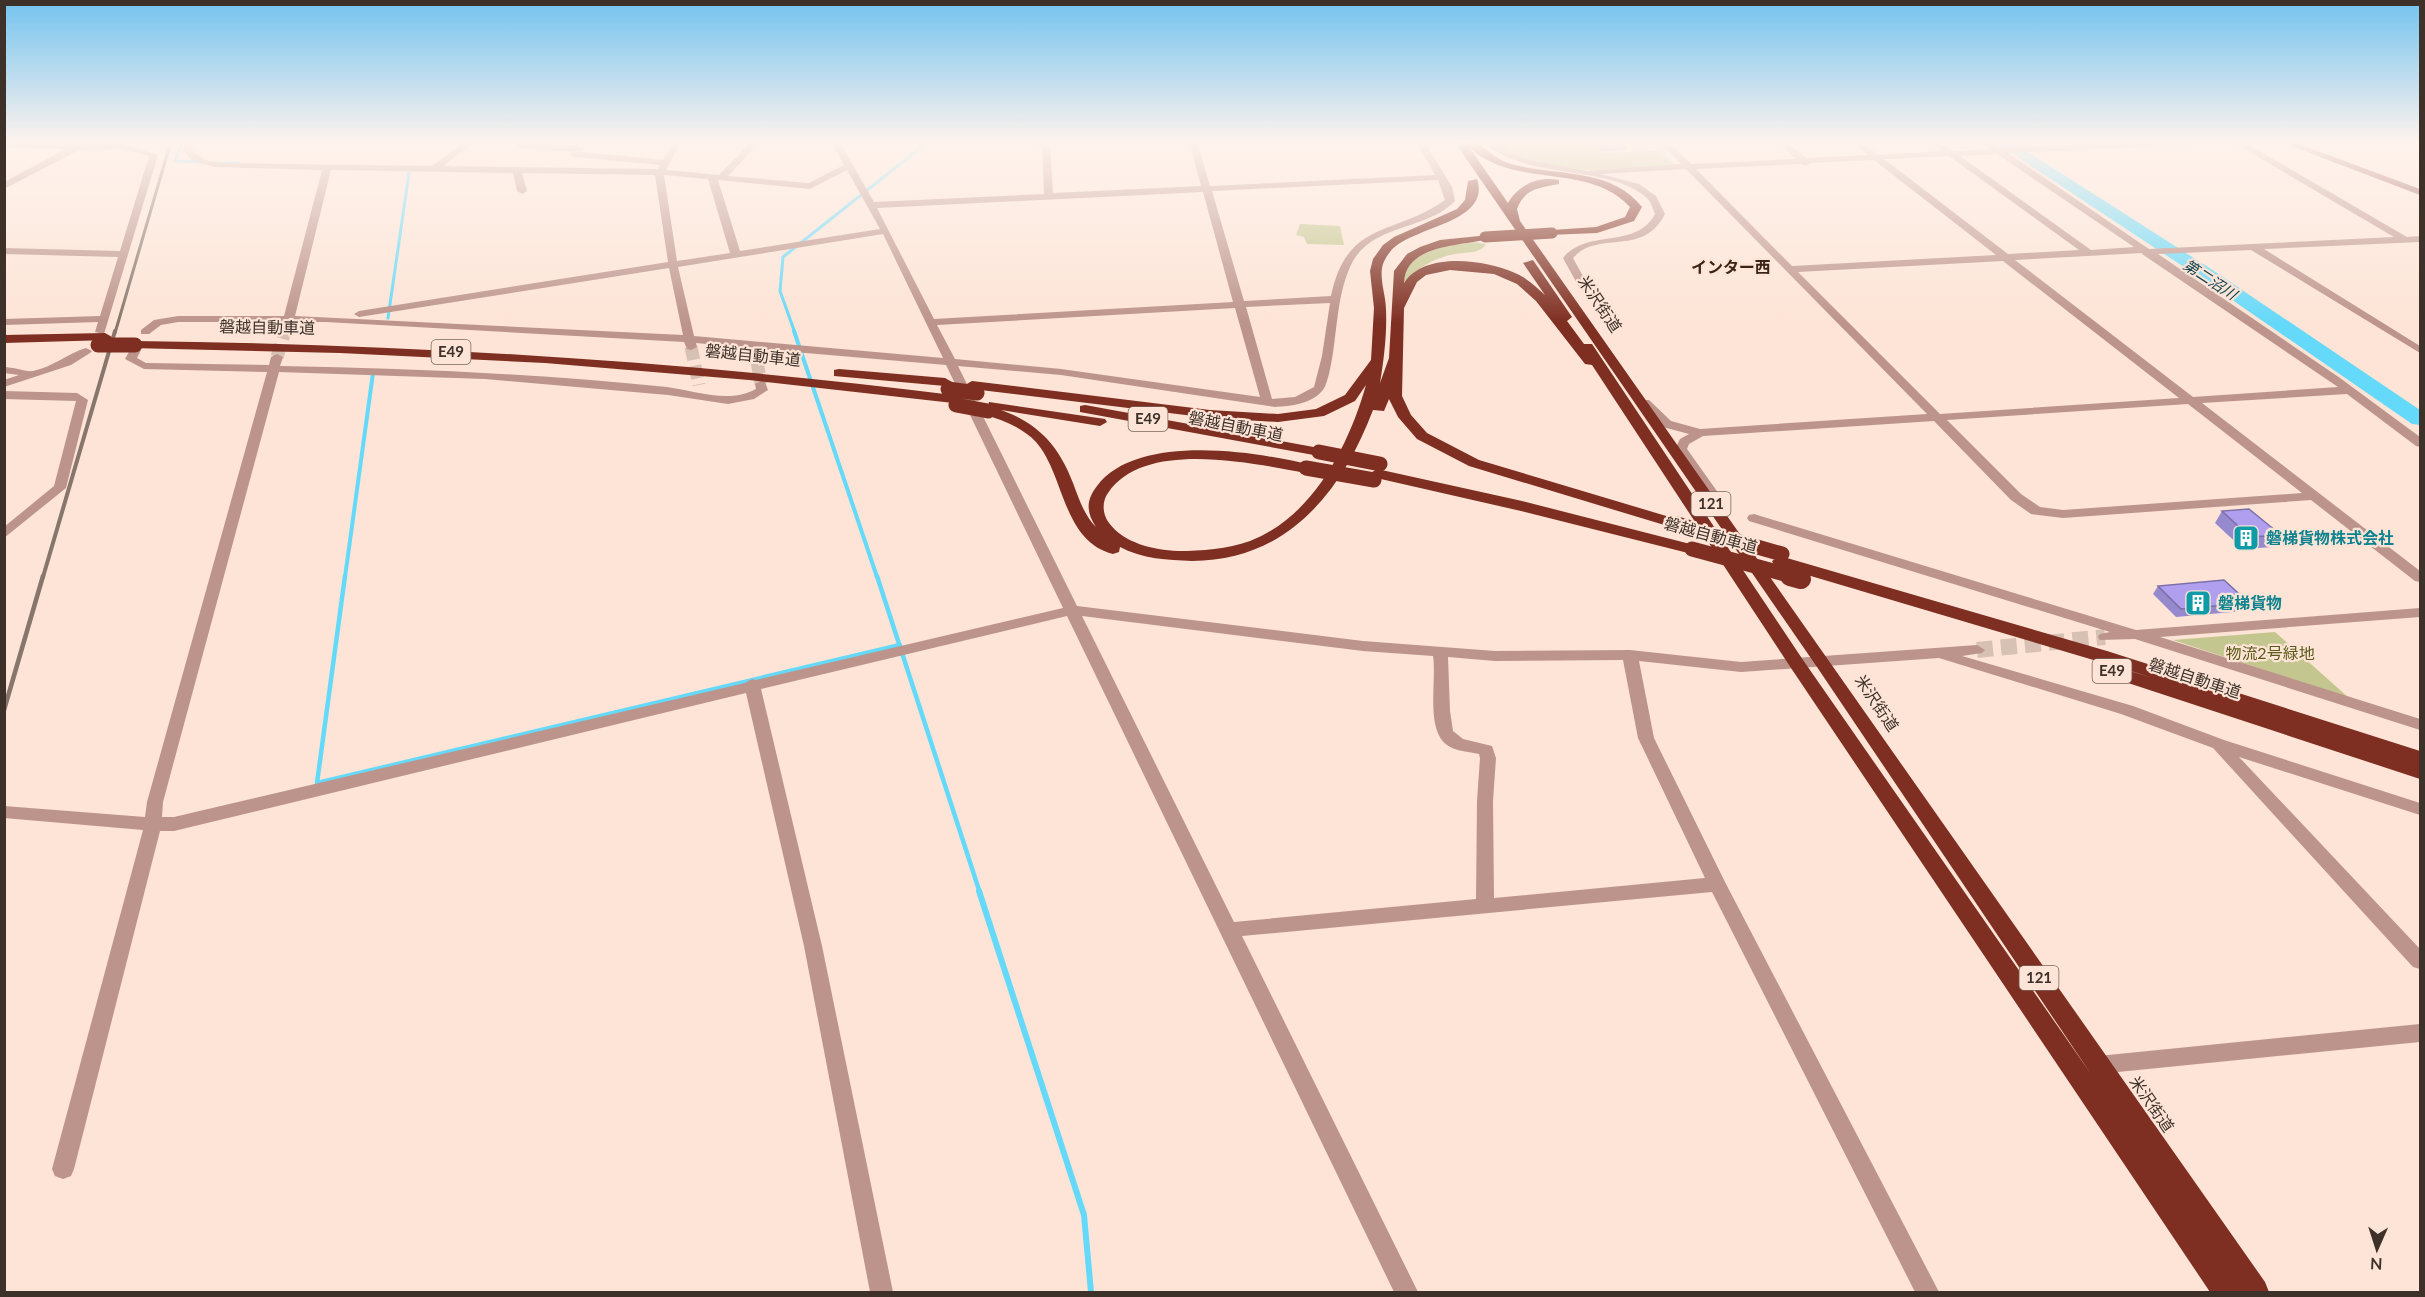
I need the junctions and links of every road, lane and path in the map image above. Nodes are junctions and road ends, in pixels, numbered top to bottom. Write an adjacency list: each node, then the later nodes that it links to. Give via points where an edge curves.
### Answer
1 (140, 202): 33 (street)
2 (318, 202): 47 (street)
3 (662, 202): 36 (street)
4 (720, 202): 34 (street)
5 (870, 202): 24 (street)
6 (1211, 202): 40 (street)
7 (1449, 202): 39 (street, via 1428,215 1368,240 1347,264)
8 (1469, 202): 41 (highway, via 1456,214 1398,239 1384,251 1375,274)
9 (1487, 202): 66 (highway, 121)
10 (1501, 202): 22 (highway, 米沢街道 / 121)
11 (1514, 202): 22 (highway, via 1511,209)
12 (1619, 202): 23 (highway, via 1622,208 1615,217 1595,224)
13 (1631, 202): 23 (highway, via 1636,207 1630,219 1612,227)
14 (1656, 202): 38 (street, via 1660,214 1653,227 1571,252 1568,258)
15 (1723, 202): 37 (street)
16 (1932, 202): 35 (street)
17 (2018, 202): 32 (street)
18 (2078, 202): 31 (street)
19 (2341, 202): 20 (street)
20 (2368, 217): 21 (street); 27 (street)
21 (2350, 218)
22 (1515, 221): 70 (highway, 米沢街道 / 121)
23 (1548, 230): 25 (highway, bridge)
24 (886, 231): 34 (street); 46 (street)
25 (1483, 235): 41 (highway, via 1426,243 1403,255 1391,270); 42 (highway, via 1440,244 1411,257 1398,274)
26 (2421, 239): 27 (street)
27 (2406, 240): 28 (street); 29 (street)
28 (2421, 247)
29 (2255, 248): 31 (street); 54 (street)
30 (4, 251): 33 (street)
31 (2144, 251): 32 (street); 64 (street)
32 (2089, 253): 35 (street)
33 (123, 255): 43 (street)
34 (736, 255): 36 (street)
35 (2007, 258): 37 (street); 71 (street)
36 (672, 265): 44 (street); 51 (street)
37 (1789, 269): 72 (street)
38 (1585, 289)
39 (1336, 299): 40 (street); 69 (street, via 1319,388 1290,403)
40 (1240, 304): 46 (street); 69 (street)
41 (1380, 308): 55 (highway)
42 (1399, 309): 57 (highway); 66 (highway, via 1413,280 1431,270 1464,266 1499,271 1522,282 1537,296)
43 (103, 319): 45 (street); 49 (street)
44 (326, 319): 47 (street); 51 (street)
45 (4, 322)
46 (930, 322): 56 (street)
47 (287, 324): 50 (street, via 178,319 158,322)
48 (4, 339): 49 (highway, 磐越自動車道 / E49)
49 (97, 341): 50 (highway, 磐越自動車道 / E49, bridge); 53 (highway, 磐越自動車道 / E49); 61 (street, via 75,360)
50 (138, 341): 58 (street, via 130,359 144,366); 60 (highway, 磐越自動車道 / E49, via 451,352)
51 (691, 343): 52 (street)
52 (754, 345): 56 (street); 60 (street)
53 (4, 347)
54 (2421, 350)
55 (1377, 356): 68 (highway, via 1350,398 1319,413 1278,418); 75 (highway, via 1371,398 1348,450 1302,513 1272,536 1213,554 1145,552 1114,537 1098,519 1095,508 1097,496 1115,476 1135,465 1163,458 1203,455)
56 (951, 361): 69 (street); 83 (street)
57 (1394, 361): 68 (highway, via 1359,452 1344,480 1316,514 1277,543 1225,561 1161,563 1104,544 1083,525 1055,460 1041,438); 81 (highway, via 1395,396 1400,408 1412,427 1435,445 1498,472)
58 (275, 363): 60 (street, via 700,390 741,399 762,390); 100 (street, via 155,802)
59 (4, 370): 61 (street)
60 (762, 372): 63 (highway); 63 (highway, 磐越自動車道 / E49, via 795,370)
61 (29, 375): 62 (street)
62 (4, 384)
63 (873, 384): 65 (highway); 65 (highway)
64 (2350, 390): 71 (street); 74 (street)
65 (951, 394): 68 (highway, bridge); 68 (highway, 磐越自動車道 / E49, bridge)
66 (1618, 394): 92 (highway, 121)
67 (4, 395): 80 (street, via 82,400 60,488)
68 (980, 398): 75 (highway, 磐越自動車道 / E49)
69 (1267, 400)
70 (1640, 400): 73 (street, via 1667,424); 78 (highway, 米沢街道 / 121)
71 (2190, 401): 72 (street); 77 (street)
72 (1938, 418): 73 (street); 77 (street, via 2016,497 2043,512 2063,514)
73 (1700, 433): 78 (street, via 1684,442 1681,449 1717,501)
74 (2421, 443)
75 (1312, 460): 76 (highway, bridge)
76 (1377, 473): 81 (highway, 磐越自動車道 / E49, via 1522,507); 81 (highway, 磐越自動車道 / E49, via 1550,502)
77 (2313, 496): 82 (street)
78 (1716, 510): 91 (highway, 米沢街道 / 121)
79 (1754, 518): 85 (street)
80 (4, 534)
81 (1684, 536): 96 (highway, 磐越自動車道 / E49, via 1781,558 1987,620); 97 (highway, 磐越自動車道 / E49, bridge, via 1800,579 2094,665)
82 (2421, 578)
83 (1072, 610): 88 (street, via 1322,642); 93 (street); 103 (street)
84 (2421, 612): 85 (street)
85 (2135, 634): 86 (street); 94 (street)
86 (2105, 637)
87 (1977, 650): 89 (street)
88 (1440, 652): 90 (street, via 1495,656); 102 (street, via 1443,727 1450,739 1486,750 1488,758)
89 (1937, 653): 91 (street); 95 (street, via 2127,710)
90 (1630, 655): 92 (street, via 1741,667); 101 (street, via 1646,738)
91 (1823, 663): 92 (street); 106 (highway, 米沢街道 / 121)
92 (1797, 664): 111 (highway, 121)
93 (752, 684): 100 (street, via 202,818); 108 (street, via 813,946)
94 (2421, 725)
95 (2218, 744): 98 (street); 104 (street)
96 (2421, 758)
97 (2421, 772)
98 (2421, 809)
99 (4, 812): 100 (street)
100 (153, 824): 107 (street)
101 (1717, 884): 102 (street); 110 (street)
102 (1485, 906): 103 (street)
103 (1230, 930): 109 (street)
104 (2421, 961)
105 (2421, 1033): 106 (street)
106 (2098, 1065): 112 (highway, 米沢街道 / 121)
107 (63, 1169)
108 (882, 1293)
109 (1406, 1293)
110 (1927, 1293)
111 (2226, 1293)
112 (2255, 1293)

